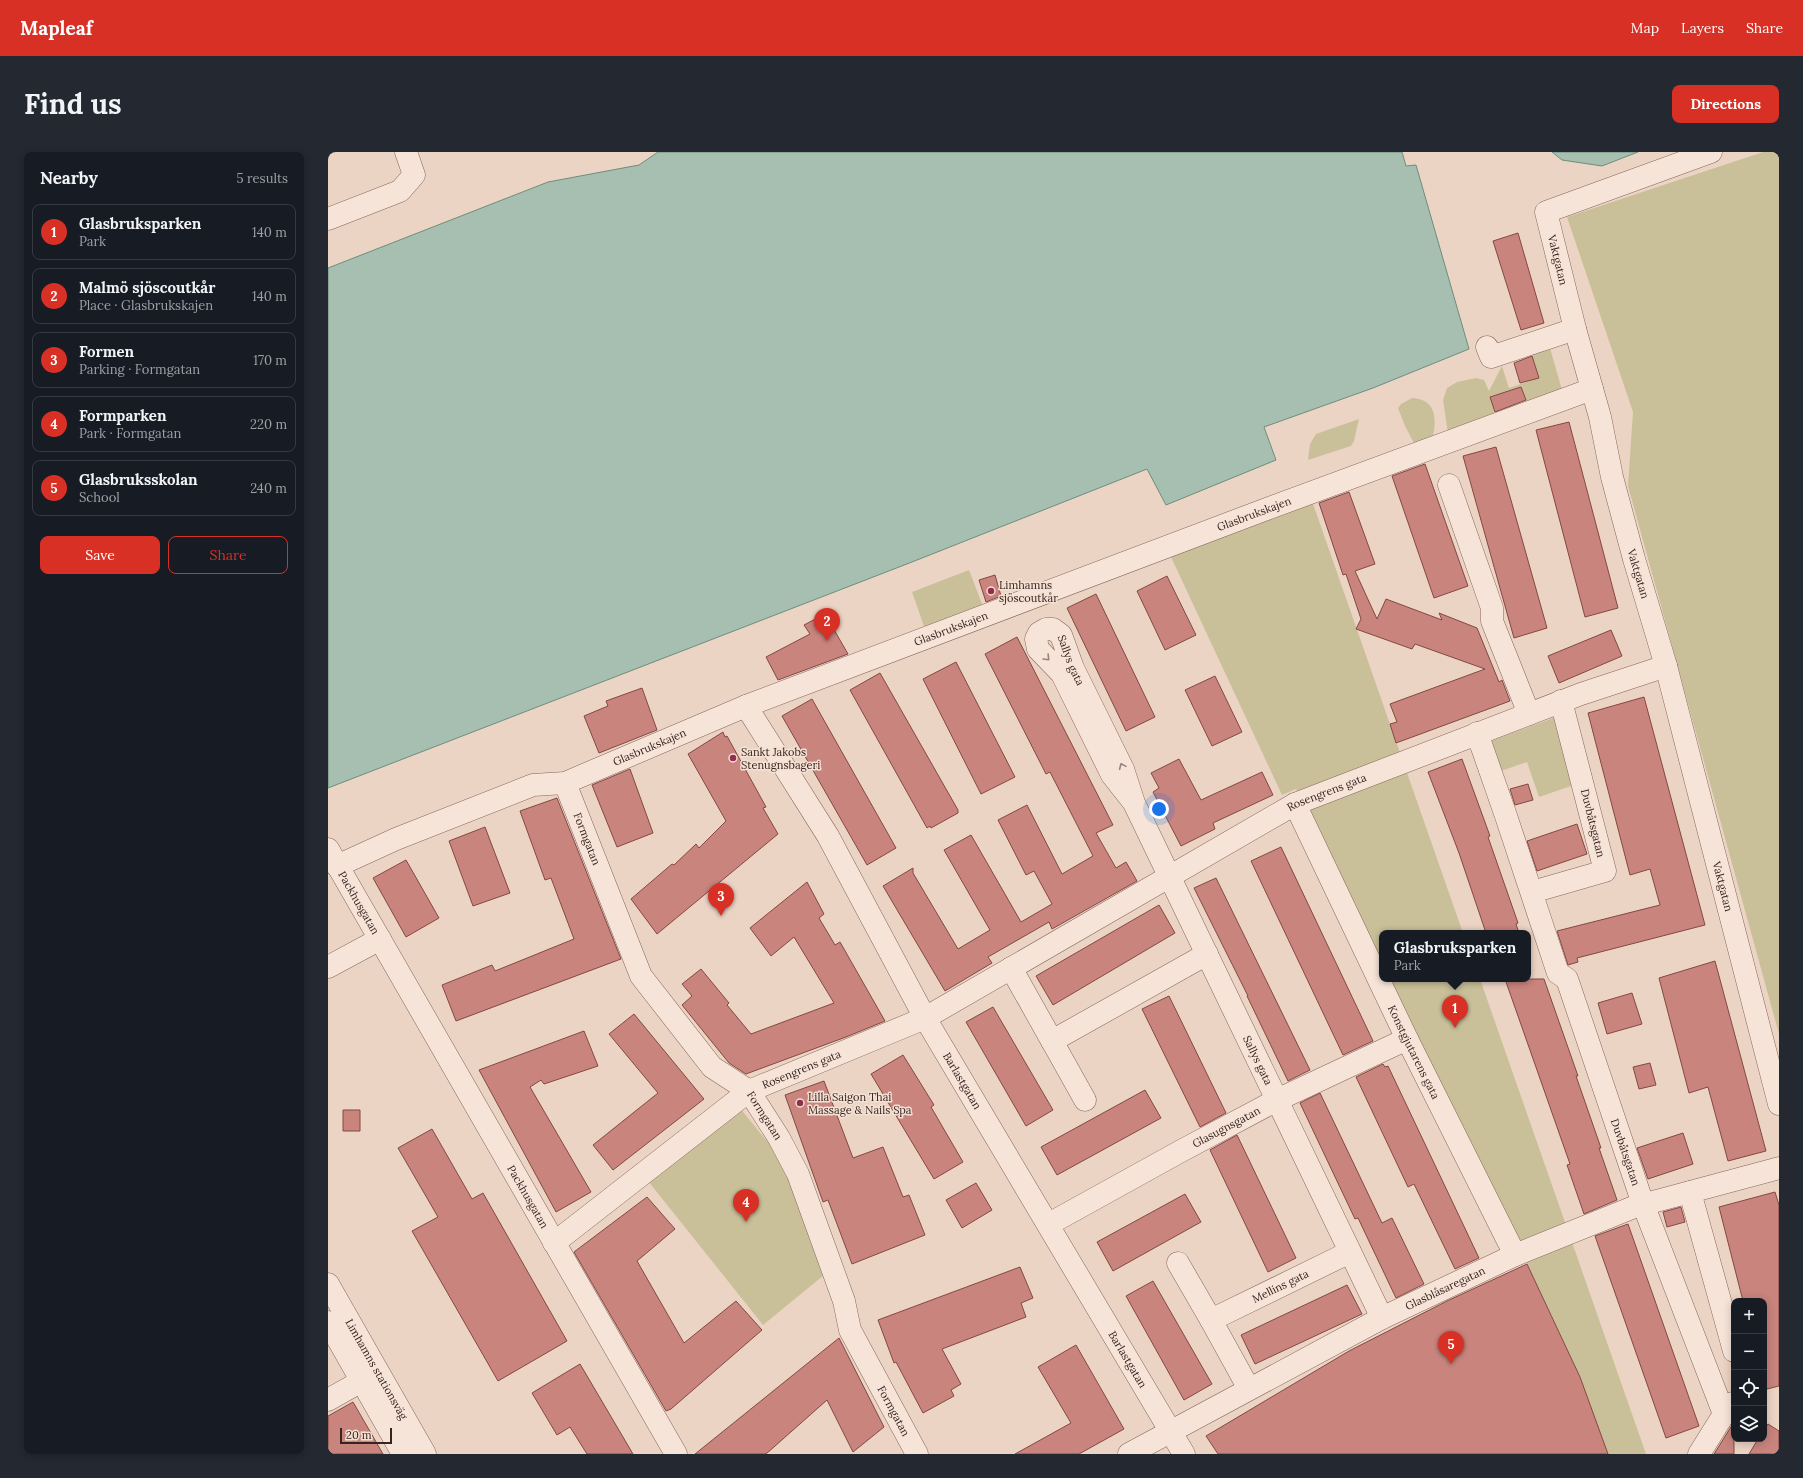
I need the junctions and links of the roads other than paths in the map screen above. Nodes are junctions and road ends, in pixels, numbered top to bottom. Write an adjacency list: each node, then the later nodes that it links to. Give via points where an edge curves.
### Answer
1 (406, 152): 3 (street, via 414,175 400,191)
2 (1711, 152): 4 (street, Vaktgatan, via 1546,212)
3 (328, 219)
4 (1575, 329): 5 (street, via 1491,357); 6 (street, Vaktgatan)
5 (1487, 347)
6 (1592, 389): 8 (street, Vaktgatan, via 1612,477); 10 (street, Glasbrukskajen)
7 (1449, 485): 11 (street, via 1492,608 1492,621)
8 (1666, 666): 9 (street, Rosengrens gata); 31 (street, Vaktgatan)
9 (1561, 702): 11 (street, Rosengrens gata); 18 (street, Duvbåtsgatan, via 1605,871)
10 (746, 706): 13 (street, Glasbrukskajen); 25 (street, Barlastgatan, via 828,836)
11 (1529, 714): 12 (street, Rosengrens gata)
12 (1477, 733): 15 (street, Rosengrens gata); 18 (street, Duvbåtsgatan)
13 (565, 782): 16 (street, Glasbrukskajen, via 533,785 396,839); 28 (street, Formgatan, via 641,976 712,1067)
14 (1134, 803): 14 (street, Sallys gata, one-way to 14, via 1124,769 1073,668 1061,635 1053,629 1046,629 1039,633 1036,639 1038,649 1062,674 1112,775); 17 (street, Sallys gata)
15 (1296, 804): 17 (street, Rosengrens gata); 23 (street, Konstgjutarens gata)
16 (333, 858): 19 (street, Packhusgatan)
17 (1169, 875): 20 (street, Sallys gata); 22 (street, Rosengrens gata)
18 (1532, 892): 34 (street, Duvbåtsgatan, via 1558,973 1567,979)
19 (380, 939): 21 (street, Packhusgatan); 36 (street, Packhusgatan)
20 (1207, 954): 27 (street); 30 (street, Sallys gata)
21 (328, 967)
22 (1011, 968): 25 (street, Rosengrens gata); 27 (street)
23 (1379, 978)
24 (1381, 982): 26 (street, Konstgjutarens gata)
25 (925, 1018): 28 (street, Rosengrens gata); 35 (street, Barlastgatan)
26 (1408, 1039): 30 (street, Glasugnsgatan); 38 (street, Konstgjutarens gata)
27 (1052, 1041): 29 (street)
28 (749, 1091): 36 (street, Rosengrens gata); 53 (street, Formgatan, via 798,1174 844,1301 850,1330)
29 (1084, 1100)
30 (1277, 1100): 35 (street, Glasugnsgatan); 37 (street, Sallys gata)
31 (1779, 1104)
32 (1779, 1168): 33 (street, Glasblåsaregatan)
33 (1690, 1192): 34 (street, Glasblåsaregatan); 44 (street)
34 (1643, 1204): 38 (street, Glasblåsaregatan); 48 (street, Duvbåtsgatan)
35 (1049, 1224): 49 (street, Barlastgatan)
36 (554, 1243): 52 (street, Packhusgatan)
37 (1350, 1252): 41 (street, Sallys gata); 42 (street, Mellins gata)
38 (1515, 1255): 41 (street, Glasblåsaregatan)
39 (1178, 1263): 42 (street)
40 (328, 1284): 45 (street, Limhamns stationsväg)
41 (1382, 1318): 46 (street, Glasblåsaregatan)
42 (1211, 1320): 46 (street)
43 (328, 1322): 45 (street, Limhamns stationsväg)
44 (1731, 1340)
45 (370, 1377): 47 (street); 50 (street, Limhamns stationsväg); 51 (street, Limhamns stationsväg)
46 (1249, 1389): 49 (street, Glasblåsaregatan)
47 (328, 1400)
48 (1729, 1408): 56 (street, Duvbåtsgatan)
49 (1170, 1432): 54 (street, Glasblåsaregatan); 55 (street, Barlastgatan)
50 (403, 1454)
51 (425, 1454)
52 (676, 1454)
53 (917, 1454)
54 (1129, 1454)
55 (1184, 1454)
56 (1699, 1454)

